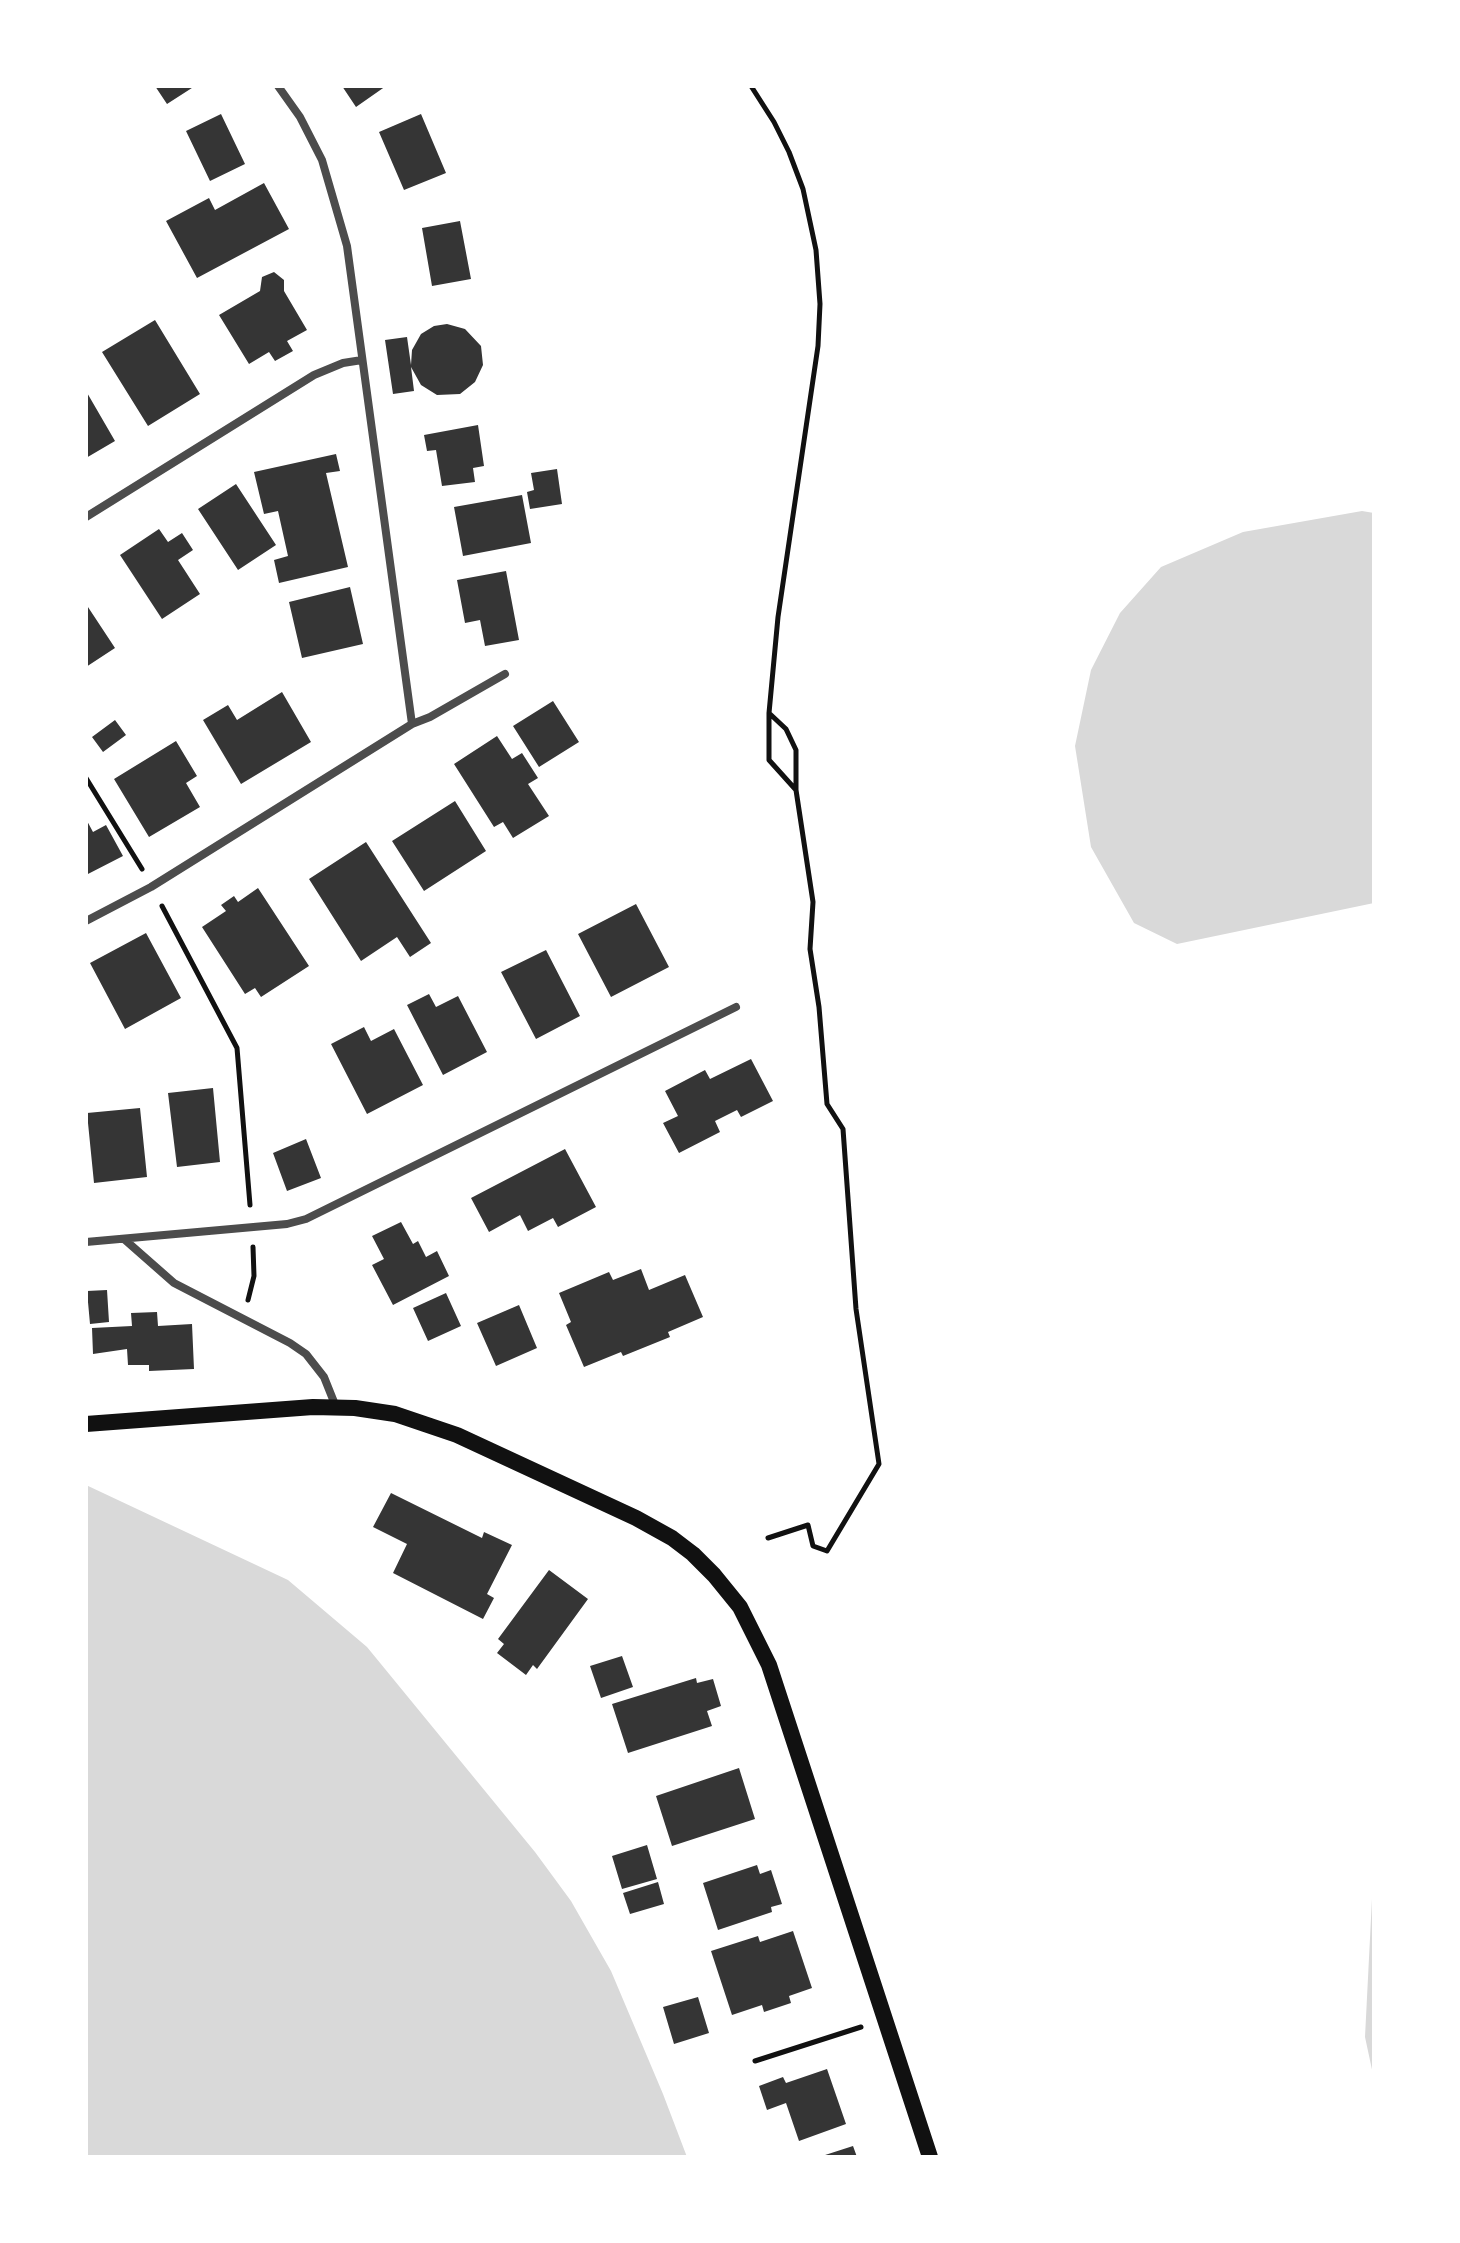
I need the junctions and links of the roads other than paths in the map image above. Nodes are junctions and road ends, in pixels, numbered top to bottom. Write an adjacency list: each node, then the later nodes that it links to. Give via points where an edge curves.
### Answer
1 (278, 86): 2 (street, via 309,133 336,203)
2 (362, 360): 3 (street, via 314,375); 5 (street)
3 (86, 517)
4 (505, 674): 5 (street)
5 (412, 724): 6 (street, via 151,887)
6 (86, 921)
7 (736, 1007): 8 (street, via 306,1219)
8 (124, 1239): 9 (street); 10 (street, via 174,1283 298,1348 321,1372)
9 (86, 1242)
10 (336, 1407): 11 (main road); 12 (main road, via 395,1414 468,1439 649,1525 682,1545 714,1575 748,1620 769,1665)
11 (86, 1424)
12 (930, 2157)

